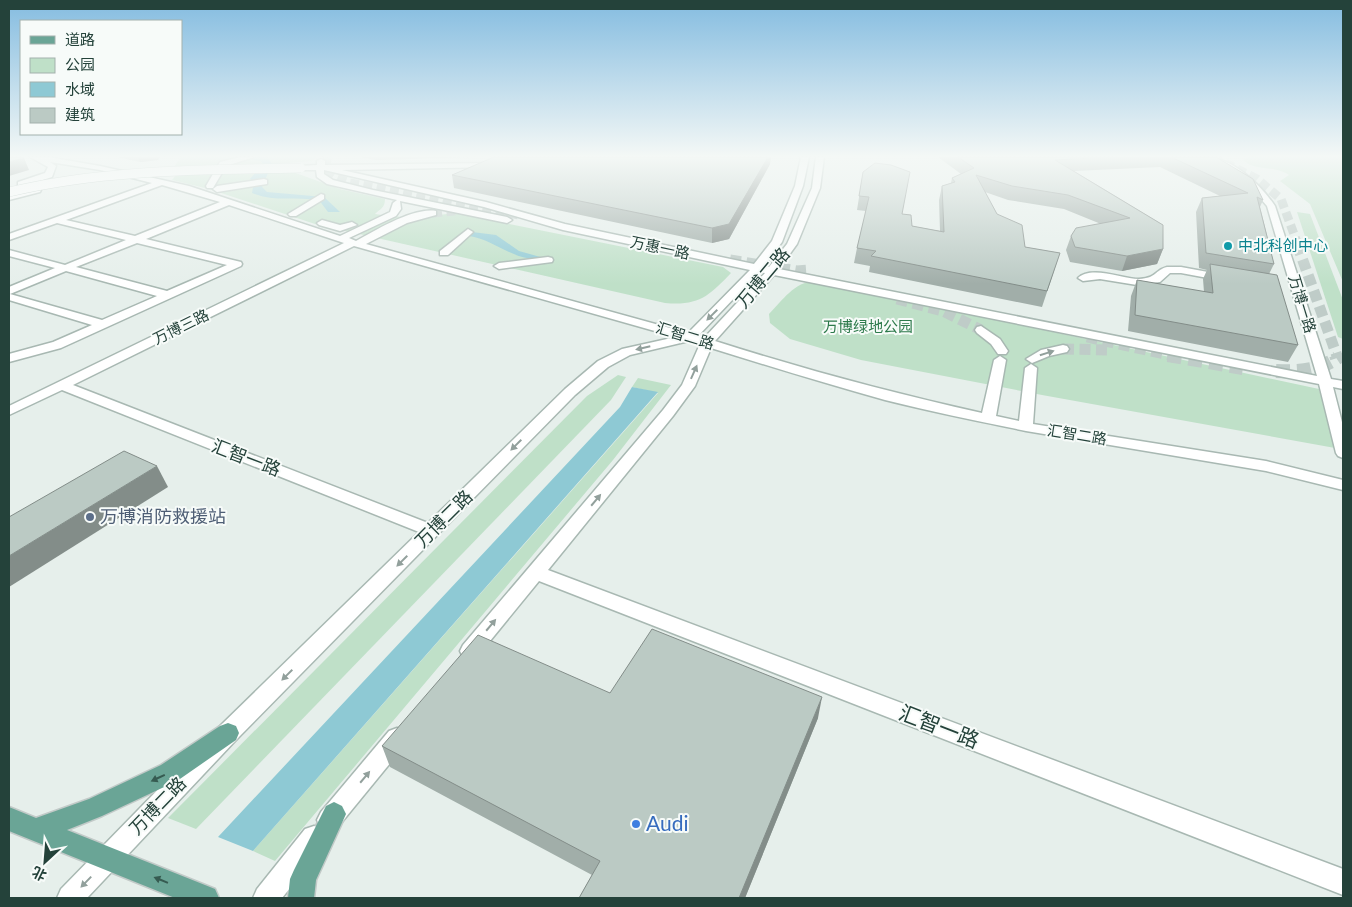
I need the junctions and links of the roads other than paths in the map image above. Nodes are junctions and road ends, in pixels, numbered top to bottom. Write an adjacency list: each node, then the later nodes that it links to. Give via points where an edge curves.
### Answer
1 (114, 199): 15 (street)
2 (219, 199): 11 (street, 汇智二路)
3 (250, 199): 14 (street)
4 (316, 199): 14 (street)
5 (407, 199): 17 (street, 万惠一路, via 532,225)
6 (438, 199): 17 (street)
7 (467, 199): 17 (street, 万惠一路)
8 (794, 199): 27 (street, 万博二路, via 777,242)
9 (812, 199): 28 (street, 万博二路, via 792,244)
10 (1267, 199): 41 (street, 万博一路, via 1276,220 1292,290)
11 (228, 202): 20 (street); 21 (street, 汇智二路)
12 (397, 203): 21 (street, via 393,214)
13 (433, 213): 21 (street, via 397,223)
14 (293, 214): 16 (street, via 340,228)
15 (56, 220): 19 (street); 20 (street)
16 (352, 225)
17 (563, 227): 27 (street, 万惠一路)
18 (468, 232): 23 (street)
19 (9, 237)
20 (135, 240): 26 (street); 32 (street, via 237,264)
21 (351, 242): 36 (street, 汇智二路); 42 (street, 万博三路)
22 (9, 253): 26 (street)
23 (444, 253)
24 (548, 260): 25 (street)
25 (499, 266)
26 (65, 268): 31 (street); 32 (street)
27 (757, 268): 28 (street, 万惠一路); 36 (street, 万博二路, one-way to 36)
28 (772, 271): 36 (street, 万博二路); 41 (street, 万惠一路)
29 (1083, 278): 30 (street, via 1100,276 1137,282 1156,280 1167,270 1181,270)
30 (1239, 280)
31 (9, 291)
32 (168, 295): 34 (street)
33 (9, 296): 34 (street)
34 (102, 324): 39 (street, via 56,345)
35 (981, 330): 45 (street, via 996,342 1001,355)
36 (699, 339): 45 (street, 汇智二路, via 891,397); 49 (street, 万博二路, one-way to 49, via 626,352 589,374); 50 (street, 万博二路, one-way to 36, via 688,386)
37 (9, 346): 39 (street)
38 (1063, 349): 46 (street, one-way to 38, via 1032,364 1045,353)
39 (28, 352): 40 (street)
40 (9, 358)
41 (1326, 382): 43 (street, 万惠一路); 47 (street, 万博一路)
42 (61, 385): 44 (street, 万博三路); 49 (street, 汇智一路)
43 (1343, 385)
44 (9, 411)
45 (988, 419): 46 (street, 汇智二路)
46 (1026, 427): 48 (street, 汇智二路, via 1266,466)
47 (1343, 453)
48 (1343, 485)
49 (432, 531): 53 (street, 万博二路, one-way to 53)
50 (536, 572): 51 (street, 万博二路, one-way to 50); 58 (street, 汇智一路)
51 (460, 663)
52 (410, 724): 54 (street, one-way to 52)
53 (228, 733): 56 (main road, one-way to 56, via 169,773 94,808); 57 (street, 万博二路)
54 (334, 814): 61 (street); 62 (main road, via 303,879)
55 (9, 820): 56 (main road)
56 (36, 830): 57 (main road)
57 (108, 858): 59 (street, 万博二路, one-way to 59); 60 (main road, one-way to 57)
58 (1343, 882)
59 (70, 898)
60 (206, 898)
61 (266, 898)
62 (301, 898)

